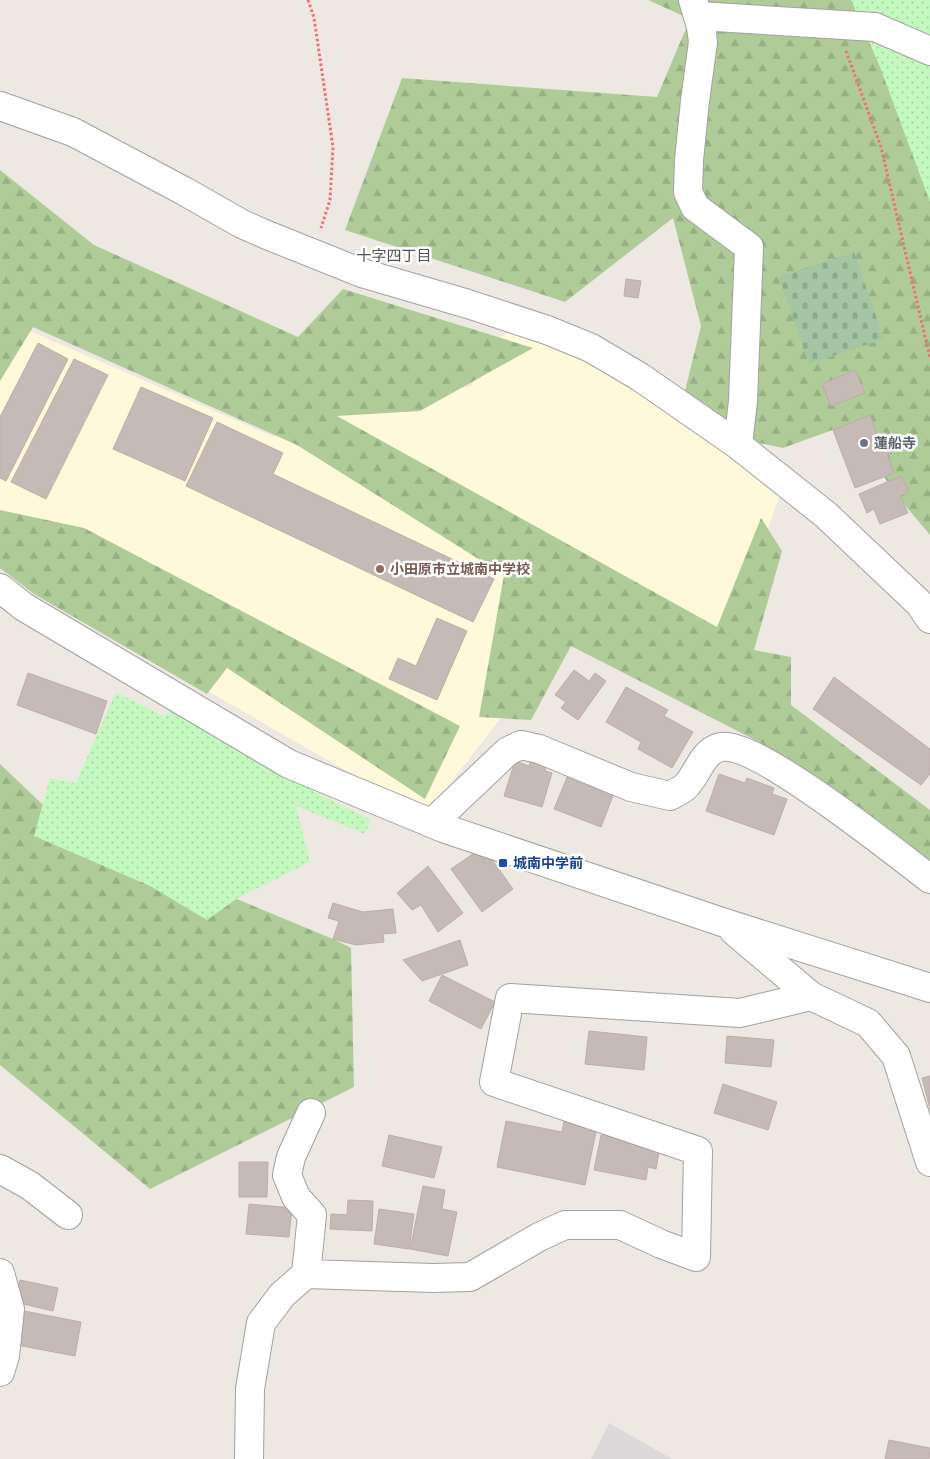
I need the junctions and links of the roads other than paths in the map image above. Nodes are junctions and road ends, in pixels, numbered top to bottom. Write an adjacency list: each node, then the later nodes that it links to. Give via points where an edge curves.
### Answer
1 (696, 8): 2 (street, via 875,27); 4 (street, via 703,42 688,192 695,207 706,217 749,247 743,401)
2 (930, 51)
3 (0, 106): 4 (street, via 73,132 242,224 314,254 362,273 548,330 591,348 640,377)
4 (738, 445): 6 (street, via 826,515 919,602)
5 (0, 588): 7 (street, via 24,607 289,764)
6 (930, 619)
7 (432, 823): 8 (street, via 508,751 521,745 540,749 631,787 670,796 686,786 710,752 722,747 768,762 832,805); 9 (street)
8 (930, 879)
9 (722, 922): 10 (street, via 866,969); 11 (street)
10 (927, 979)
11 (811, 996): 13 (street, via 868,1023 896,1056); 17 (street, via 740,1013 510,998 494,1082 698,1151 696,1257 620,1225 565,1226 539,1237 470,1277)
12 (312, 1113): 17 (street, via 291,1157 287,1175 296,1197 312,1215)
13 (930, 1162)
14 (0, 1169): 15 (street, via 29,1185)
15 (68, 1215)
16 (0, 1273): 18 (street, via 10,1310)
17 (306, 1274): 19 (street, via 282,1296 261,1323 250,1389)
18 (0, 1372)
19 (248, 1459)

